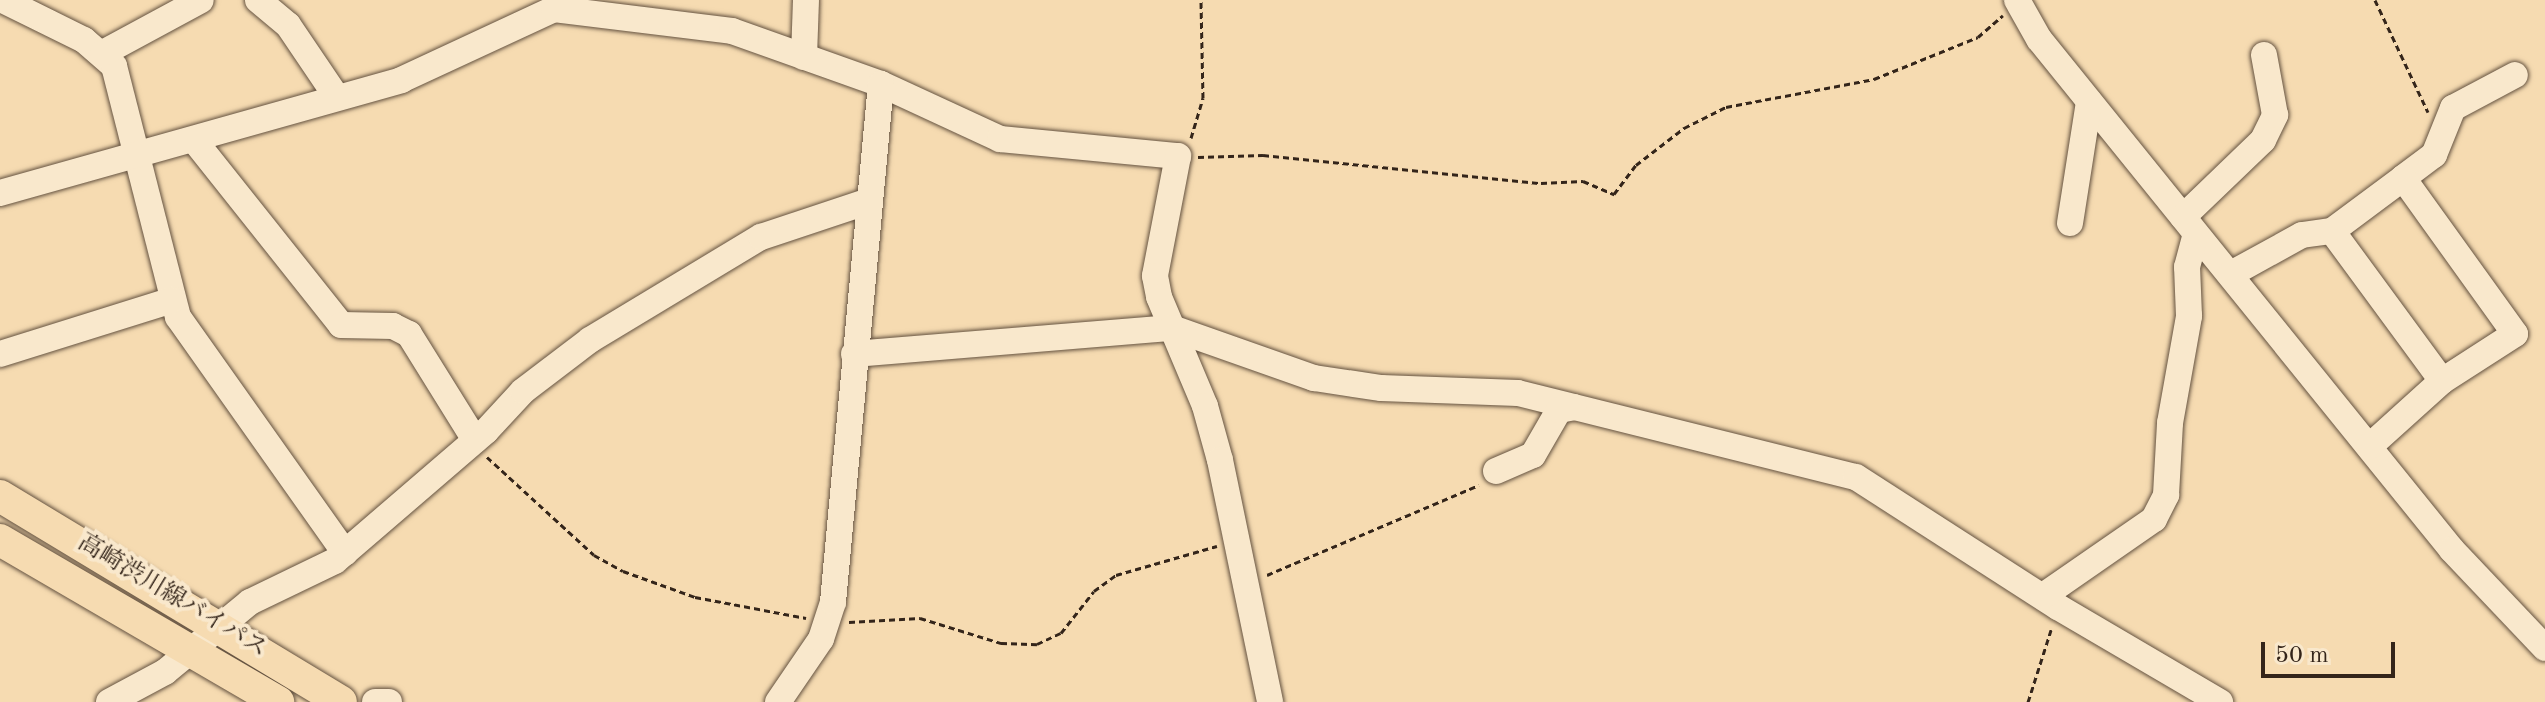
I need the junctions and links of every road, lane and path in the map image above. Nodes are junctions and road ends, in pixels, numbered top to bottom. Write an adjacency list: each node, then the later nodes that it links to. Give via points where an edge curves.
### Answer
1 (1, 0): 9 (street)
2 (201, 0): 9 (street)
3 (258, 0): 14 (street, via 288,25)
4 (806, 0): 11 (street)
5 (1201, 0): 18 (path, via 1203,98 1197,123)
6 (2375, 0): 16 (path)
7 (2020, 1): 15 (street, via 2039,39); 18 (path, via 1978,37 1874,79 1726,107 1684,128 1636,165 1614,194 1583,181 1541,183 1263,155)
8 (662, 10): 11 (street); 14 (street, via 554,9 401,80)
9 (103, 53): 19 (street, via 123,84)
10 (2264, 55): 24 (street, via 2275,115 2263,140)
11 (804, 57): 13 (street)
12 (2515, 75): 16 (street, via 2453,108)
13 (881, 84): 18 (street, via 1000,139); 22 (street)
14 (336, 96): 17 (street)
15 (2089, 101): 23 (street); 24 (street)
16 (2441, 139): 20 (street, via 2434,155)
17 (194, 140): 19 (street); 33 (street, via 341,325 393,326 409,334)
18 (1178, 156): 28 (street, via 1155,276)
19 (139, 157): 21 (street); 27 (street)
20 (2403, 178): 25 (street); 31 (street, via 2515,334)
21 (0, 193)
22 (869, 201): 30 (street); 33 (street, via 729,253 577,350 523,391)
23 (2070, 223)
24 (2190, 226): 26 (street); 40 (street, via 2189,316 2170,423 2166,495 2154,519)
25 (2332, 231): 26 (street, via 2302,235); 31 (street)
26 (2231, 274): 34 (street)
27 (172, 300): 29 (street); 38 (street, via 195,347)
28 (1172, 328): 30 (street); 32 (street, via 1314,378 1381,388 1495,389); 39 (street, via 1205,406)
29 (0, 354)
30 (854, 354): 49 (street, via 833,602 821,639)
31 (2442, 381): 34 (street)
32 (1574, 407): 35 (street, via 1559,410 1533,455); 40 (street, via 1856,477)
33 (475, 440): 38 (street)
34 (2369, 447): 43 (street, via 2452,550)
35 (1488, 478): 39 (path)
36 (0, 496): 41 (main road, 高崎渋川線バイパス)
37 (0, 540): 42 (main road, 高崎渋川線バイパス)
38 (345, 553): 41 (street)
39 (1245, 584): 50 (street)
40 (2050, 602): 51 (path); 52 (street)
41 (218, 623): 42 (street); 46 (main road, 高崎渋川線バイパス)
42 (190, 648): 44 (street, via 165,672); 45 (main road, 高崎渋川線バイパス)
43 (2545, 648)
44 (109, 702)
45 (278, 702)
46 (341, 702)
47 (375, 702): 48 (street)
48 (389, 702)
49 (778, 702)
50 (1270, 702)
51 (2028, 702)
52 (2220, 702)

